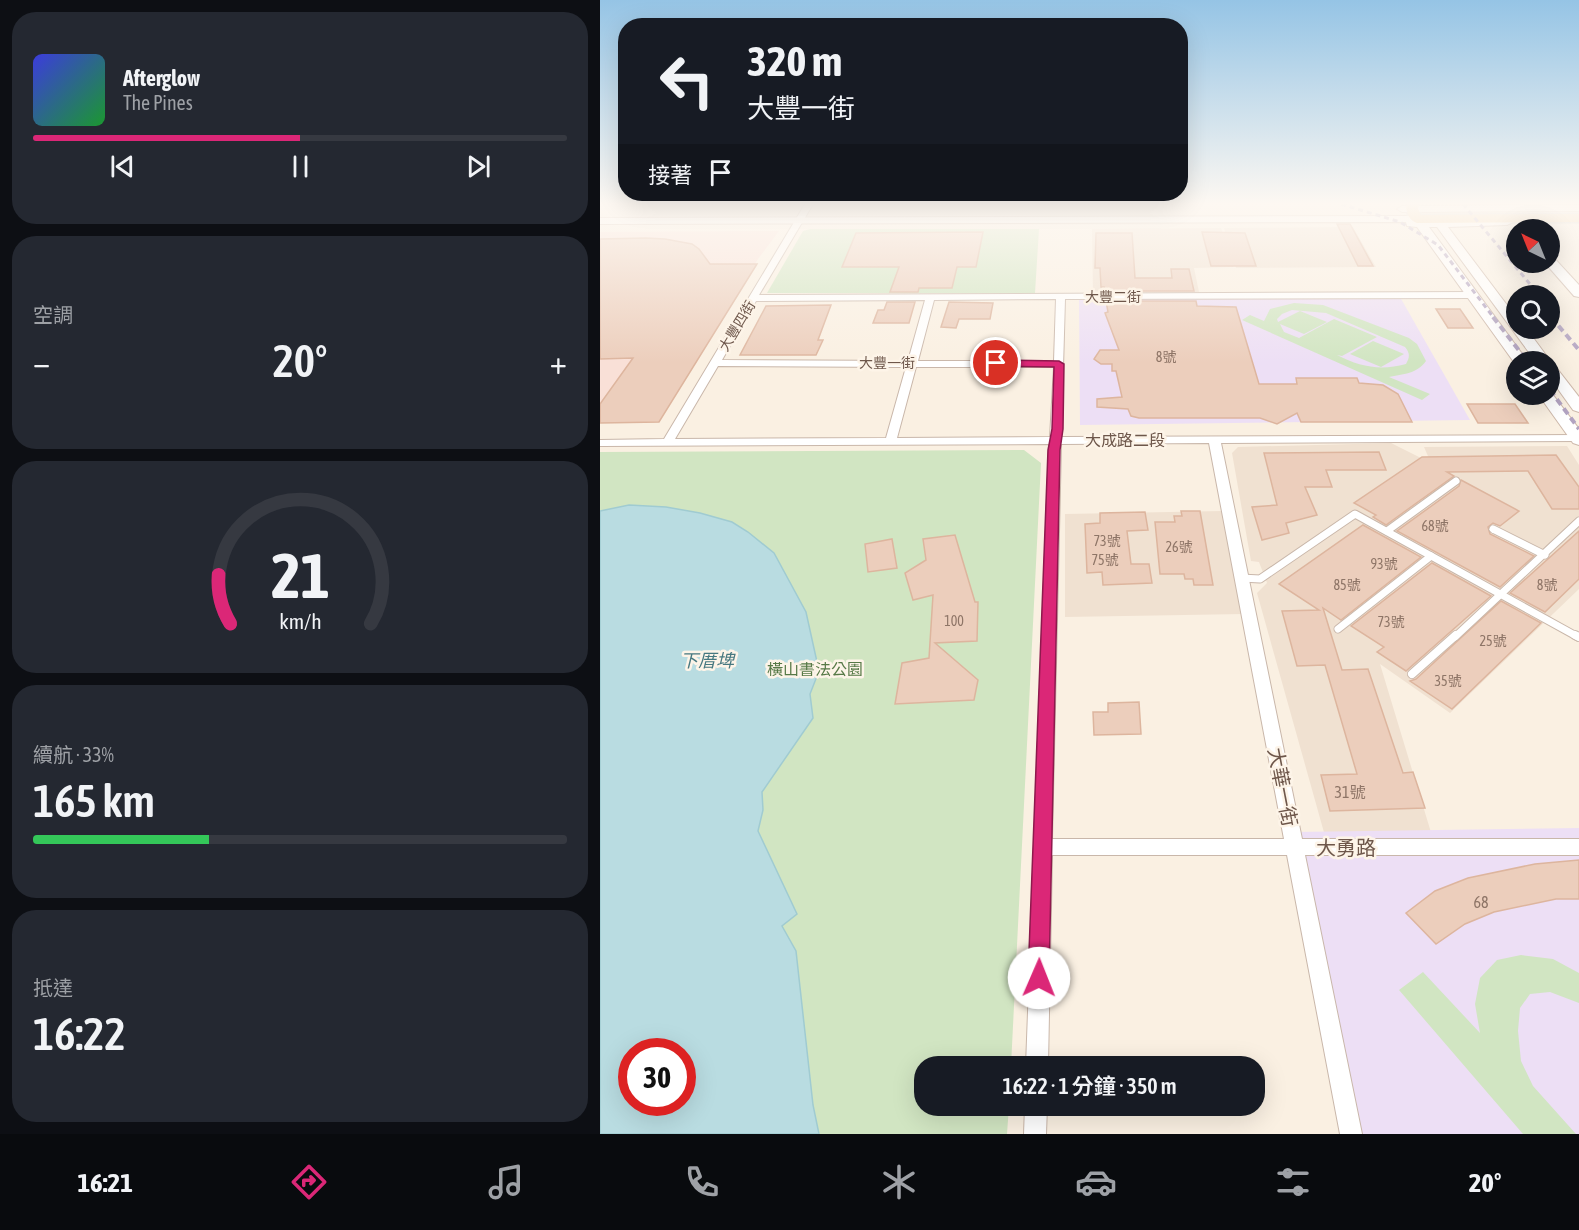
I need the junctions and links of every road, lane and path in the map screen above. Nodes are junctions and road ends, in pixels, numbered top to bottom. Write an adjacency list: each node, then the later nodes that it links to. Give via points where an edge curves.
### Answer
1 (778, 257): 9 (street, 大豐四街)
2 (1445, 257): 6 (street)
3 (1459, 257): 10 (street)
4 (1560, 272): 5 (street)
5 (1579, 292)
6 (1473, 295): 8 (street, 大豐二街); 12 (street)
7 (930, 297): 8 (street, 大豐二街); 9 (street, 大豐二街); 15 (street)
8 (1061, 297): 16 (street)
9 (753, 298): 14 (street, 大豐四街)
10 (1506, 314)
11 (1526, 339): 13 (street)
12 (1513, 351)
13 (1536, 351)
14 (715, 363): 15 (street, 大豐一街); 24 (street, 大豐四街)
15 (912, 363): 16 (street, 大豐一街); 23 (street)
16 (1059, 364): 21 (street)
17 (1560, 382): 19 (street)
18 (1553, 405): 20 (street)
19 (1579, 407)
20 (1578, 439): 22 (street, 大成路二段)
21 (1056, 440): 22 (street, 大成路二段); 23 (street, 大成路二段); 37 (street)
22 (1214, 440): 32 (street, 大華一街)
23 (891, 441): 24 (street, 大成路二段)
24 (668, 442): 25 (street, 大成路二段)
25 (600, 443)
26 (1456, 481): 29 (lane)
27 (1579, 521): 30 (lane)
28 (1493, 529): 30 (lane)
29 (1387, 531): 31 (lane); 32 (lane, via 1355,514 1260,579)
30 (1545, 555): 33 (lane)
31 (1431, 556): 33 (lane); 34 (lane)
32 (1241, 578): 38 (street, 大華一街)
33 (1502, 595): 35 (lane); 36 (lane)
34 (1338, 629)
35 (1579, 637)
36 (1412, 674)
37 (1042, 847): 38 (street, 大勇路); 40 (street)
38 (1295, 847): 39 (street, 大勇路); 43 (street, 大華一街)
39 (1579, 847)
40 (1036, 1056)
41 (1036, 1116): 42 (street)
42 (1035, 1134)
43 (1352, 1134)

